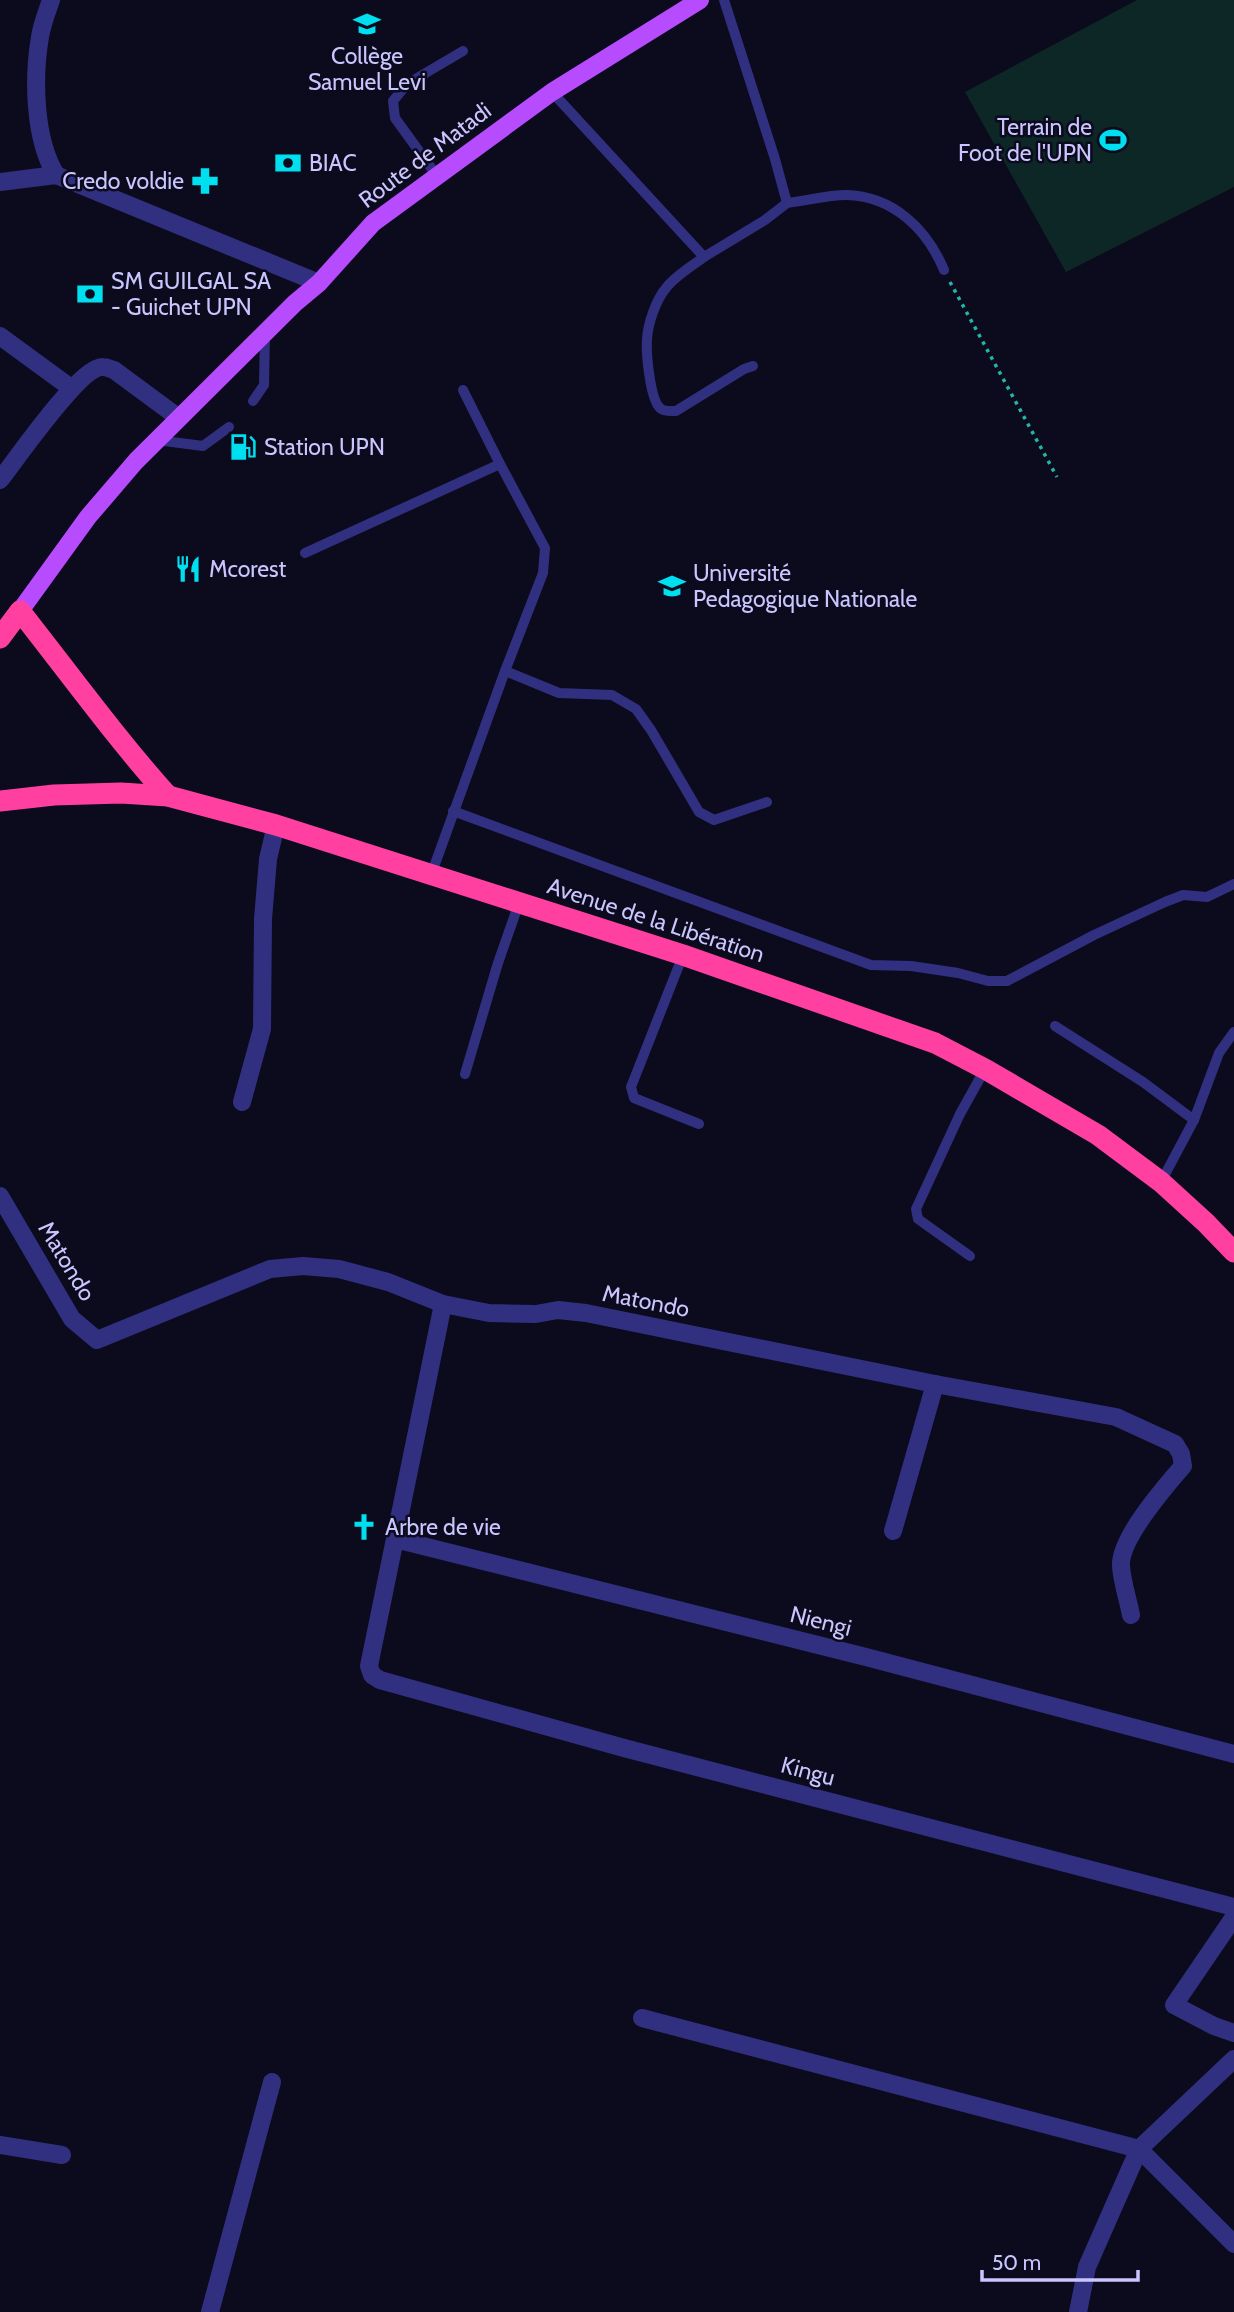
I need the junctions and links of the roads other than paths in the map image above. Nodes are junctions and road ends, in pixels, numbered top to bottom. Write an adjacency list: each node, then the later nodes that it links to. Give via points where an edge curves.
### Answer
1 (51, 0): 6 (street, via 40,35 36,72 46,159)
2 (700, 0): 5 (main road, Route de Matadi)
3 (724, 0): 9 (lane)
4 (463, 51): 7 (lane, via 407,85 393,101 395,118)
5 (552, 92): 7 (main road, Route de Matadi); 10 (lane)
6 (56, 175): 8 (street); 12 (street)
7 (437, 176): 12 (main road, Route de Matadi, via 373,223)
8 (0, 183)
9 (787, 203): 10 (lane); 11 (lane, via 843,195 865,197 896,209 919,229)
10 (704, 257): 15 (lane, via 666,287 654,311 647,339 656,400 660,408 676,411)
11 (944, 271)
12 (319, 283): 13 (main road, Route de Matadi)
13 (265, 333): 18 (lane, via 264,385); 19 (main road, Route de Matadi)
14 (0, 337): 16 (street)
15 (753, 366)
16 (71, 387): 19 (street, via 102,366); 23 (street)
17 (463, 390): 22 (lane)
18 (253, 401)
19 (179, 418): 21 (main road, Route de Matadi)
20 (229, 427): 21 (lane, via 203,446)
21 (157, 440): 25 (main road, Route de Matadi, via 88,517)
22 (499, 464): 24 (lane); 27 (lane, via 545,548 543,573)
23 (0, 480)
24 (305, 553)
25 (20, 611): 26 (highway); 28 (highway)
26 (0, 638)
27 (505, 671): 30 (lane, via 559,693 612,695 636,709 699,812 715,820); 31 (lane)
28 (169, 796): 29 (highway, Avenue de la Libération, via 121,793); 32 (highway, Avenue de la Libération)
29 (0, 801)
30 (767, 802)
31 (453, 811): 33 (lane); 34 (lane, via 871,965 911,966 988,981 1007,981 1183,895 1207,897)
32 (276, 825): 33 (highway, Avenue de la Libération); 41 (street, via 263,919 262,1028)
33 (431, 875): 35 (highway, Avenue de la Libération)
34 (1234, 884)
35 (519, 902): 36 (highway, Avenue de la Libération); 40 (lane)
36 (683, 955): 39 (highway, Avenue de la Libération, via 935,1043); 43 (lane, via 631,1087 634,1098)
37 (1055, 1026): 42 (lane)
38 (1234, 1032): 42 (lane, via 1219,1052)
39 (985, 1069): 44 (highway, Avenue de la Libération, via 1098,1135); 47 (lane, via 916,1209 918,1219)
40 (465, 1074)
41 (242, 1102)
42 (1194, 1120): 44 (lane)
43 (699, 1124)
44 (1161, 1182): 46 (highway, Avenue de la Libération)
45 (0, 1196): 48 (street, Matondo, via 72,1319 97,1340 270,1269 339,1269)
46 (1234, 1252)
47 (970, 1256)
48 (443, 1304): 49 (street, Matondo, via 489,1313 558,1310 586,1314); 51 (street)
49 (935, 1384): 50 (street); 52 (street, Matondo, via 1116,1417 1175,1444 1183,1465 1128,1539 1120,1564)
50 (892, 1531)
51 (395, 1539): 53 (street, Niengi); 54 (street, Kingu, via 369,1667 380,1681)
52 (1131, 1615)
53 (1234, 1754)
54 (1234, 1907)
55 (1234, 1917): 57 (street, via 1174,2005)
56 (642, 2018): 61 (street)
57 (1234, 2034)
58 (1234, 2059): 61 (street)
59 (272, 2082): 64 (street)
60 (0, 2145): 62 (street)
61 (1139, 2149): 63 (street); 65 (street, via 1087,2267)
62 (62, 2155)
63 (1234, 2244)
64 (210, 2312)
65 (1078, 2312)

